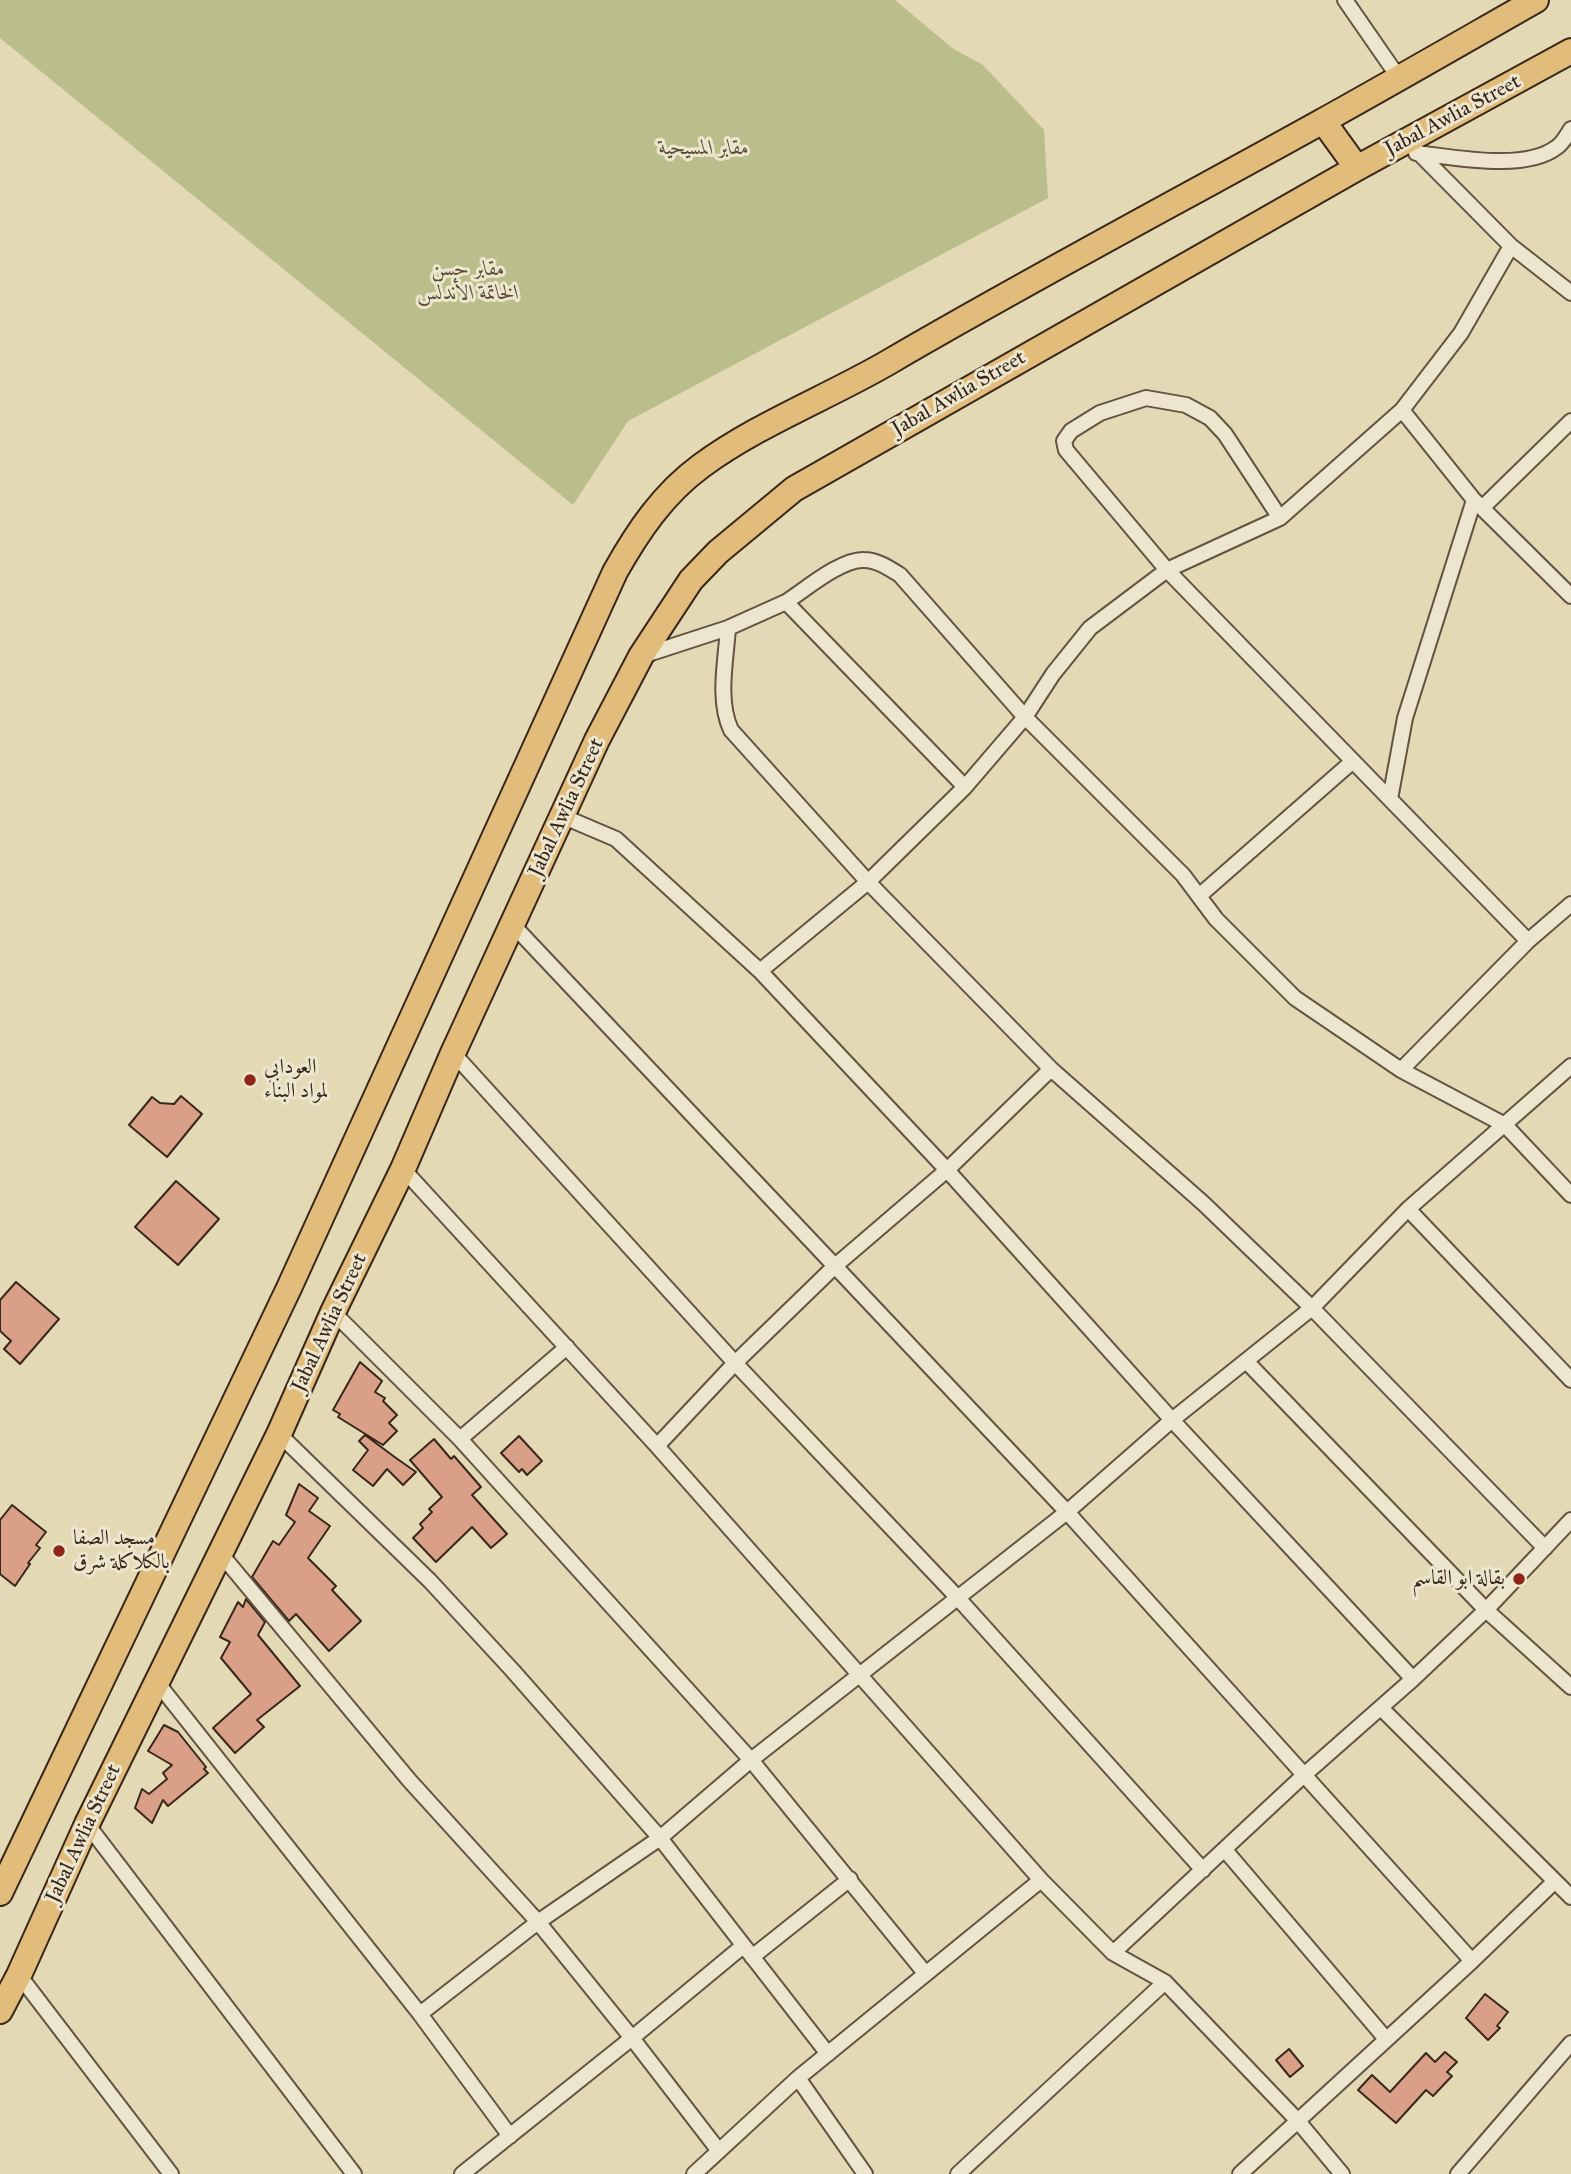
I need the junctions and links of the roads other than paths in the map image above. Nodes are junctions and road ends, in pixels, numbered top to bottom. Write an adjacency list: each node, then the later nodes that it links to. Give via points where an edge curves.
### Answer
1 (1345, 0): 4 (street)
2 (1536, 0): 4 (highway)
3 (1571, 51): 7 (highway, Jabal Awlia Street)
4 (1399, 78): 5 (highway)
5 (1323, 121): 8 (highway); 71 (highway, via 756,433 702,466 668,495 638,532 615,572 277,1313)
6 (1571, 129): 7 (street, via 1558,147 1538,156 1505,161)
7 (1411, 147): 8 (highway, Jabal Awlia Street); 9 (street)
8 (1357, 168): 19 (highway, Jabal Awlia Street, via 794,489 691,580)
9 (1511, 246): 10 (street); 11 (street, via 1461,333)
10 (1571, 292)
11 (1402, 410): 13 (street); 14 (street)
12 (1571, 421): 13 (street)
13 (1478, 504): 16 (street); 23 (street, via 1405,718)
14 (1280, 518): 15 (street); 15 (street, via 1210,418 1186,405 1146,398 1100,413 1072,431 1064,440 1066,450)
15 (1167, 570): 20 (street, via 1090,628); 21 (street)
16 (1569, 589)
17 (786, 602): 18 (street); 20 (street, via 848,562 865,559 886,566 900,575); 22 (street)
18 (728, 628): 19 (street); 25 (street, via 724,716 731,730)
19 (641, 656): 24 (highway, Jabal Awlia Street)
20 (1026, 718): 22 (street); 26 (street)
21 (1353, 761): 23 (street); 26 (street)
22 (965, 787): 25 (street)
23 (1390, 799): 29 (street)
24 (562, 816): 28 (highway, Jabal Awlia Street); 30 (street, via 616,839)
25 (867, 882): 30 (street); 33 (street)
26 (1199, 896): 34 (street, via 1244,949 1295,998)
27 (1571, 904): 29 (street)
28 (513, 925): 31 (highway, Jabal Awlia Street); 40 (street)
29 (1528, 941): 34 (street)
30 (760, 971): 37 (street)
31 (453, 1053): 36 (highway, Jabal Awlia Street); 45 (street)
32 (1571, 1066): 35 (street)
33 (1051, 1069): 37 (street); 41 (street, via 1203,1203)
34 (1401, 1070): 35 (street)
35 (1505, 1125): 38 (street); 39 (street)
36 (403, 1169): 42 (highway, Jabal Awlia Street); 43 (street)
37 (947, 1170): 40 (street); 47 (street)
38 (1571, 1195)
39 (1408, 1209): 41 (street); 46 (street)
40 (835, 1266): 45 (street); 51 (street)
41 (1312, 1308): 44 (street); 53 (street)
42 (333, 1312): 48 (highway, Jabal Awlia Street); 49 (street)
43 (567, 1347): 49 (street); 50 (street)
44 (1246, 1361): 47 (street); 56 (street)
45 (735, 1363): 50 (street); 55 (street)
46 (1571, 1380)
47 (1172, 1420): 51 (street); 58 (street)
48 (279, 1434): 54 (highway, Jabal Awlia Street); 65 (street, via 430,1581)
49 (460, 1439): 62 (street)
50 (657, 1446): 57 (street)
51 (1068, 1511): 55 (street); 63 (street)
52 (1569, 1526): 53 (street)
53 (1545, 1548): 56 (street)
54 (220, 1553): 59 (highway, Jabal Awlia Street); 73 (street, via 409,1780)
55 (957, 1597): 57 (street); 67 (street)
56 (1486, 1610): 58 (street); 60 (street)
57 (858, 1675): 62 (street); 69 (street)
58 (1413, 1679): 61 (street)
59 (156, 1681): 64 (highway, Jabal Awlia Street); 81 (street)
60 (1571, 1687)
61 (1381, 1708): 63 (street); 70 (street)
62 (751, 1760): 65 (street); 68 (street)
63 (1304, 1775): 66 (street); 76 (street)
64 (87, 1824): 78 (highway, Jabal Awlia Street); 91 (street)
65 (660, 1838): 73 (street); 74 (street)
66 (1225, 1850): 67 (street); 83 (street)
67 (1203, 1870): 75 (street)
68 (850, 1879): 74 (street); 77 (street)
69 (1041, 1880): 75 (street); 77 (street)
70 (1554, 1882): 72 (street); 76 (street)
71 (0, 1892)
72 (1571, 1897)
73 (538, 1922): 81 (street); 82 (street)
74 (747, 1951): 82 (street); 85 (street)
75 (1113, 1953): 79 (street)
76 (1472, 1961): 83 (street)
77 (925, 1973): 85 (street)
78 (19, 1975): 80 (highway, Jabal Awlia Street); 90 (street)
79 (1165, 1982): 87 (street); 96 (street)
80 (0, 2011)
81 (420, 2014): 88 (street)
82 (632, 2038): 88 (street); 89 (street)
83 (1386, 2039): 87 (street)
84 (1571, 2043): 99 (street)
85 (828, 2054): 86 (street)
86 (798, 2078): 89 (street); 95 (street)
87 (1297, 2120): 97 (street); 98 (street)
88 (510, 2136): 92 (street)
89 (714, 2155): 93 (street); 94 (street)
90 (171, 2174)
91 (354, 2174)
92 (462, 2174)
93 (694, 2174)
94 (718, 2174)
95 (865, 2174)
96 (958, 2174)
97 (1240, 2174)
98 (1342, 2174)
99 (1458, 2174)

